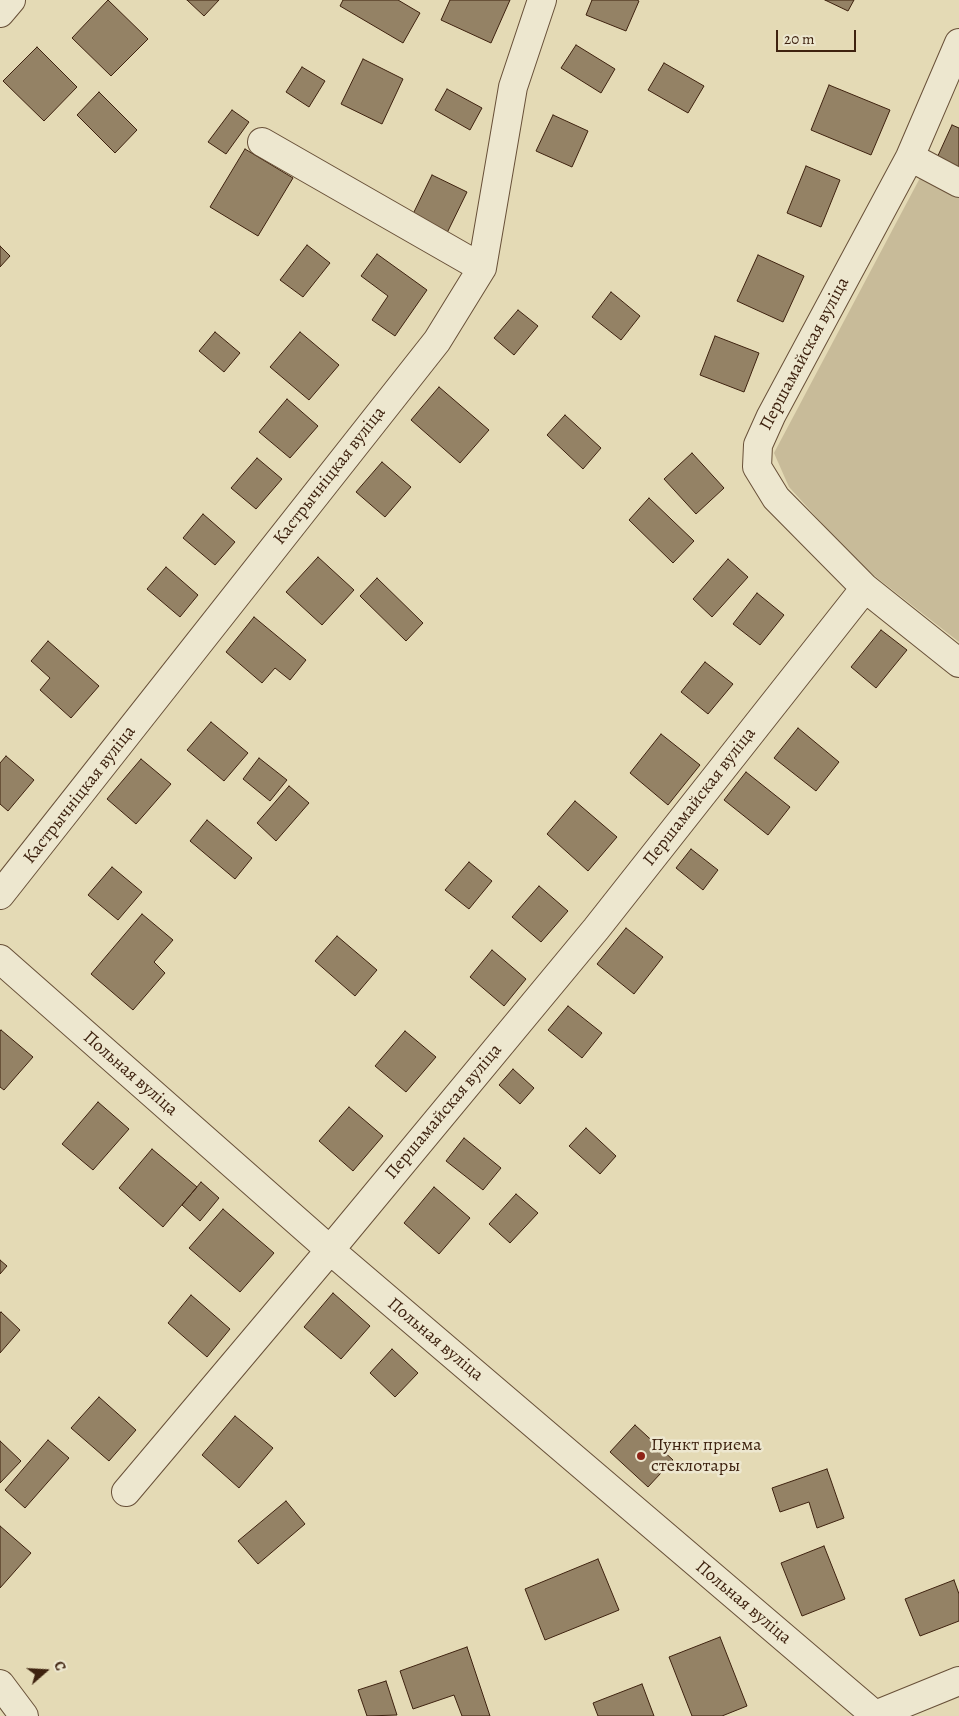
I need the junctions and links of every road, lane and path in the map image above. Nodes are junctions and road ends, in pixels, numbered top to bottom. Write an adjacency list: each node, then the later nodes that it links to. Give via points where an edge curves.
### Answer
1 (11, 0): 3 (street)
2 (542, 0): 8 (street, Кастрычніцкая вуліца, via 513,86)
3 (0, 13)
4 (959, 43): 6 (street, Першамайская вуліца)
5 (262, 142): 8 (street)
6 (910, 157): 7 (street); 9 (street, Першамайская вуліца, via 758,445 757,467 776,498)
7 (959, 183)
8 (482, 268): 11 (street, Кастрычніцкая вуліца, via 437,341)
9 (866, 588): 10 (street); 13 (street, Першамайская вуліца, via 596,928)
10 (959, 662)
11 (0, 896)
12 (0, 959): 13 (street, Польная вуліца)
13 (330, 1250): 14 (street, Першамайская вуліца); 18 (street, Польная вуліца)
14 (126, 1492)
15 (959, 1682): 18 (street)
16 (0, 1684): 17 (street)
17 (24, 1716)
18 (874, 1716)

